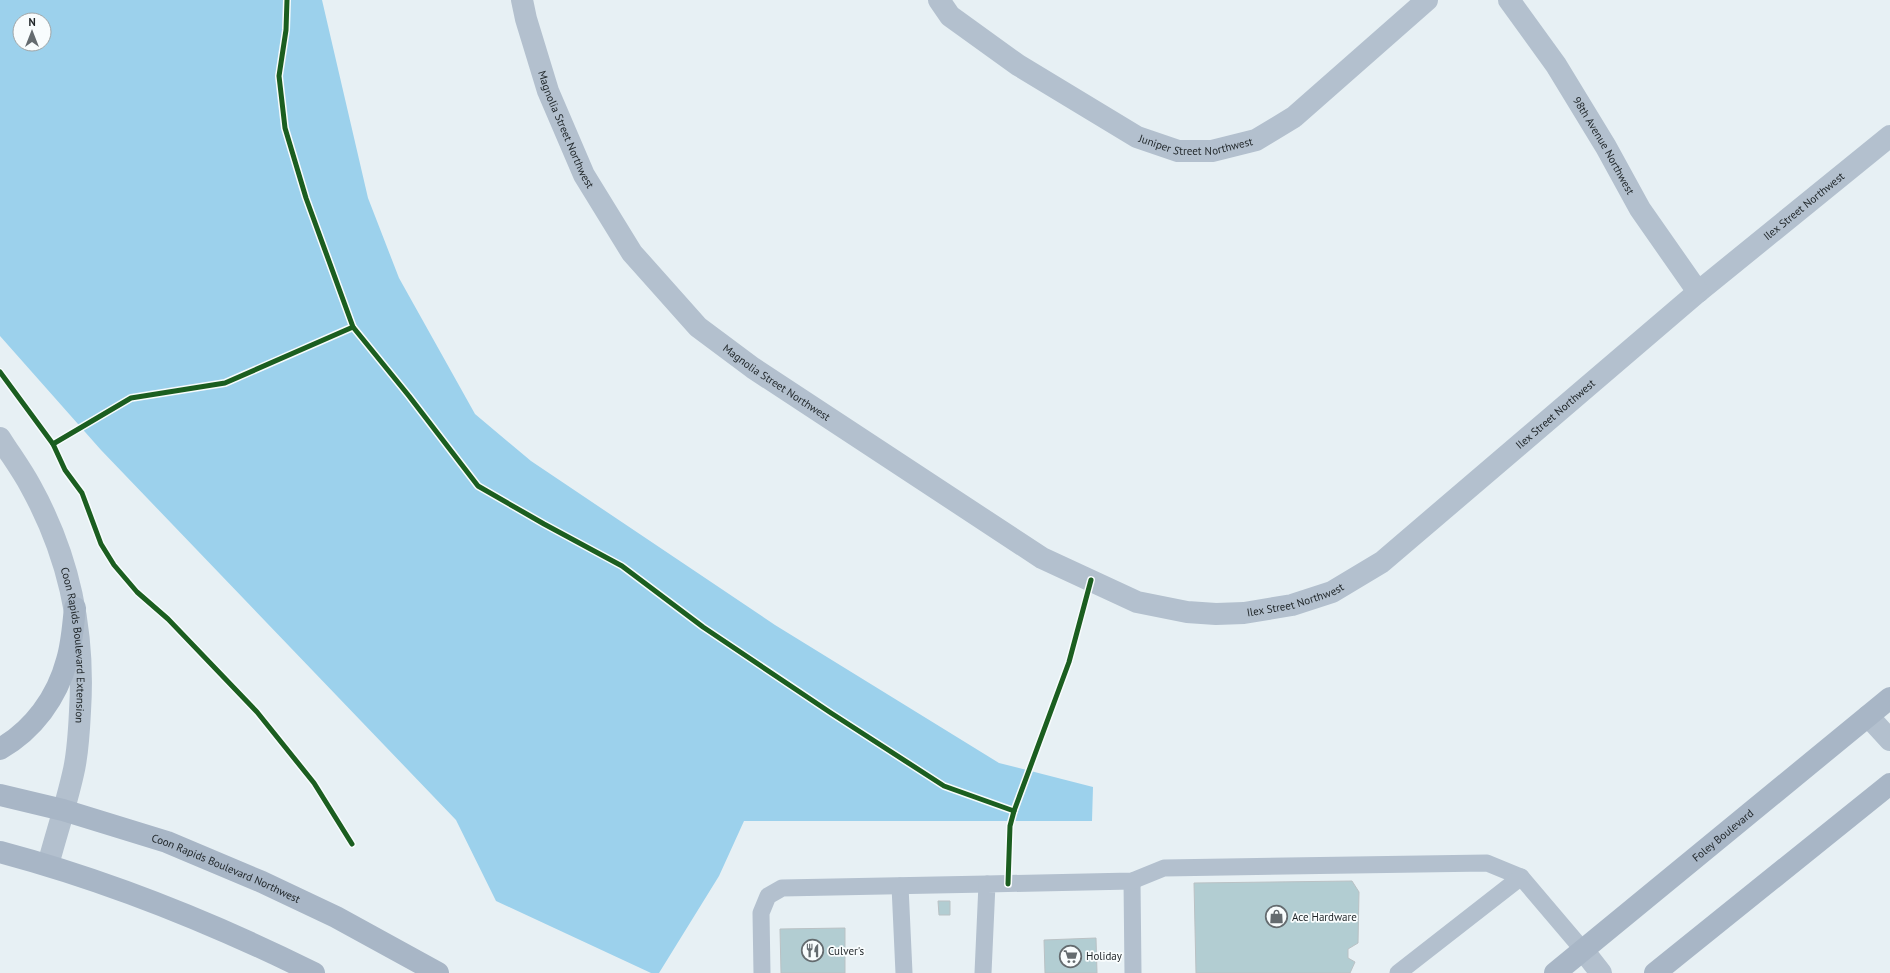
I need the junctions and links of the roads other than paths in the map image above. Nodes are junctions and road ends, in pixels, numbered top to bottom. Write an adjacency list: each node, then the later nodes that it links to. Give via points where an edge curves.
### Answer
1 (522, 0): 9 (street, Magnolia Street Northwest, via 548,91 584,176 632,253 698,327 753,368 1042,558 1137,602)
2 (1427, 0): 4 (street, Juniper Street Northwest, via 1294,117 1256,140 1212,151 1178,151 1137,137 1018,65)
3 (1510, 0): 6 (street, 98th Avenue Northwest, via 1556,64 1640,209)
4 (945, 8)
5 (1890, 136): 6 (street, Ilex Street Northwest)
6 (1698, 292): 9 (street, Ilex Street Northwest, via 1382,562 1332,592 1292,605 1244,614)
7 (0, 438): 8 (street, Coon Rapids Boulevard Extension, via 31,486 52,532)
8 (75, 608): 13 (main road, via 67,660 54,692 36,722); 16 (street, Coon Rapids Boulevard Extension, via 81,653 82,689 74,773)
9 (1187, 612)
10 (1890, 698): 11 (main road, Foley Boulevard)
11 (1868, 716): 12 (street); 23 (main road, Foley Boulevard)
12 (1890, 740)
13 (0, 749)
14 (1890, 784): 33 (main road)
15 (0, 795): 16 (main road, Coon Rapids Boulevard Northwest)
16 (63, 810): 18 (street, Coon Rapids Boulevard Extension); 25 (main road, Coon Rapids Boulevard Northwest, via 167,842 262,882 336,917)
17 (0, 852): 18 (main road)
18 (48, 865): 24 (main road, via 206,922)
19 (1521, 877): 20 (lane, via 1487,862 1164,868); 23 (lane); 30 (lane)
20 (1132, 881): 21 (lane); 29 (lane)
21 (987, 884): 22 (lane); 28 (lane)
22 (900, 886): 26 (lane, via 782,888 768,896 761,913); 27 (lane)
23 (1583, 950): 31 (main road, Foley Boulevard); 32 (street)
24 (314, 973)
25 (438, 973)
26 (762, 973)
27 (904, 973)
28 (983, 973)
29 (1133, 973)
30 (1398, 973)
31 (1555, 973)
32 (1601, 973)
33 (1655, 973)

